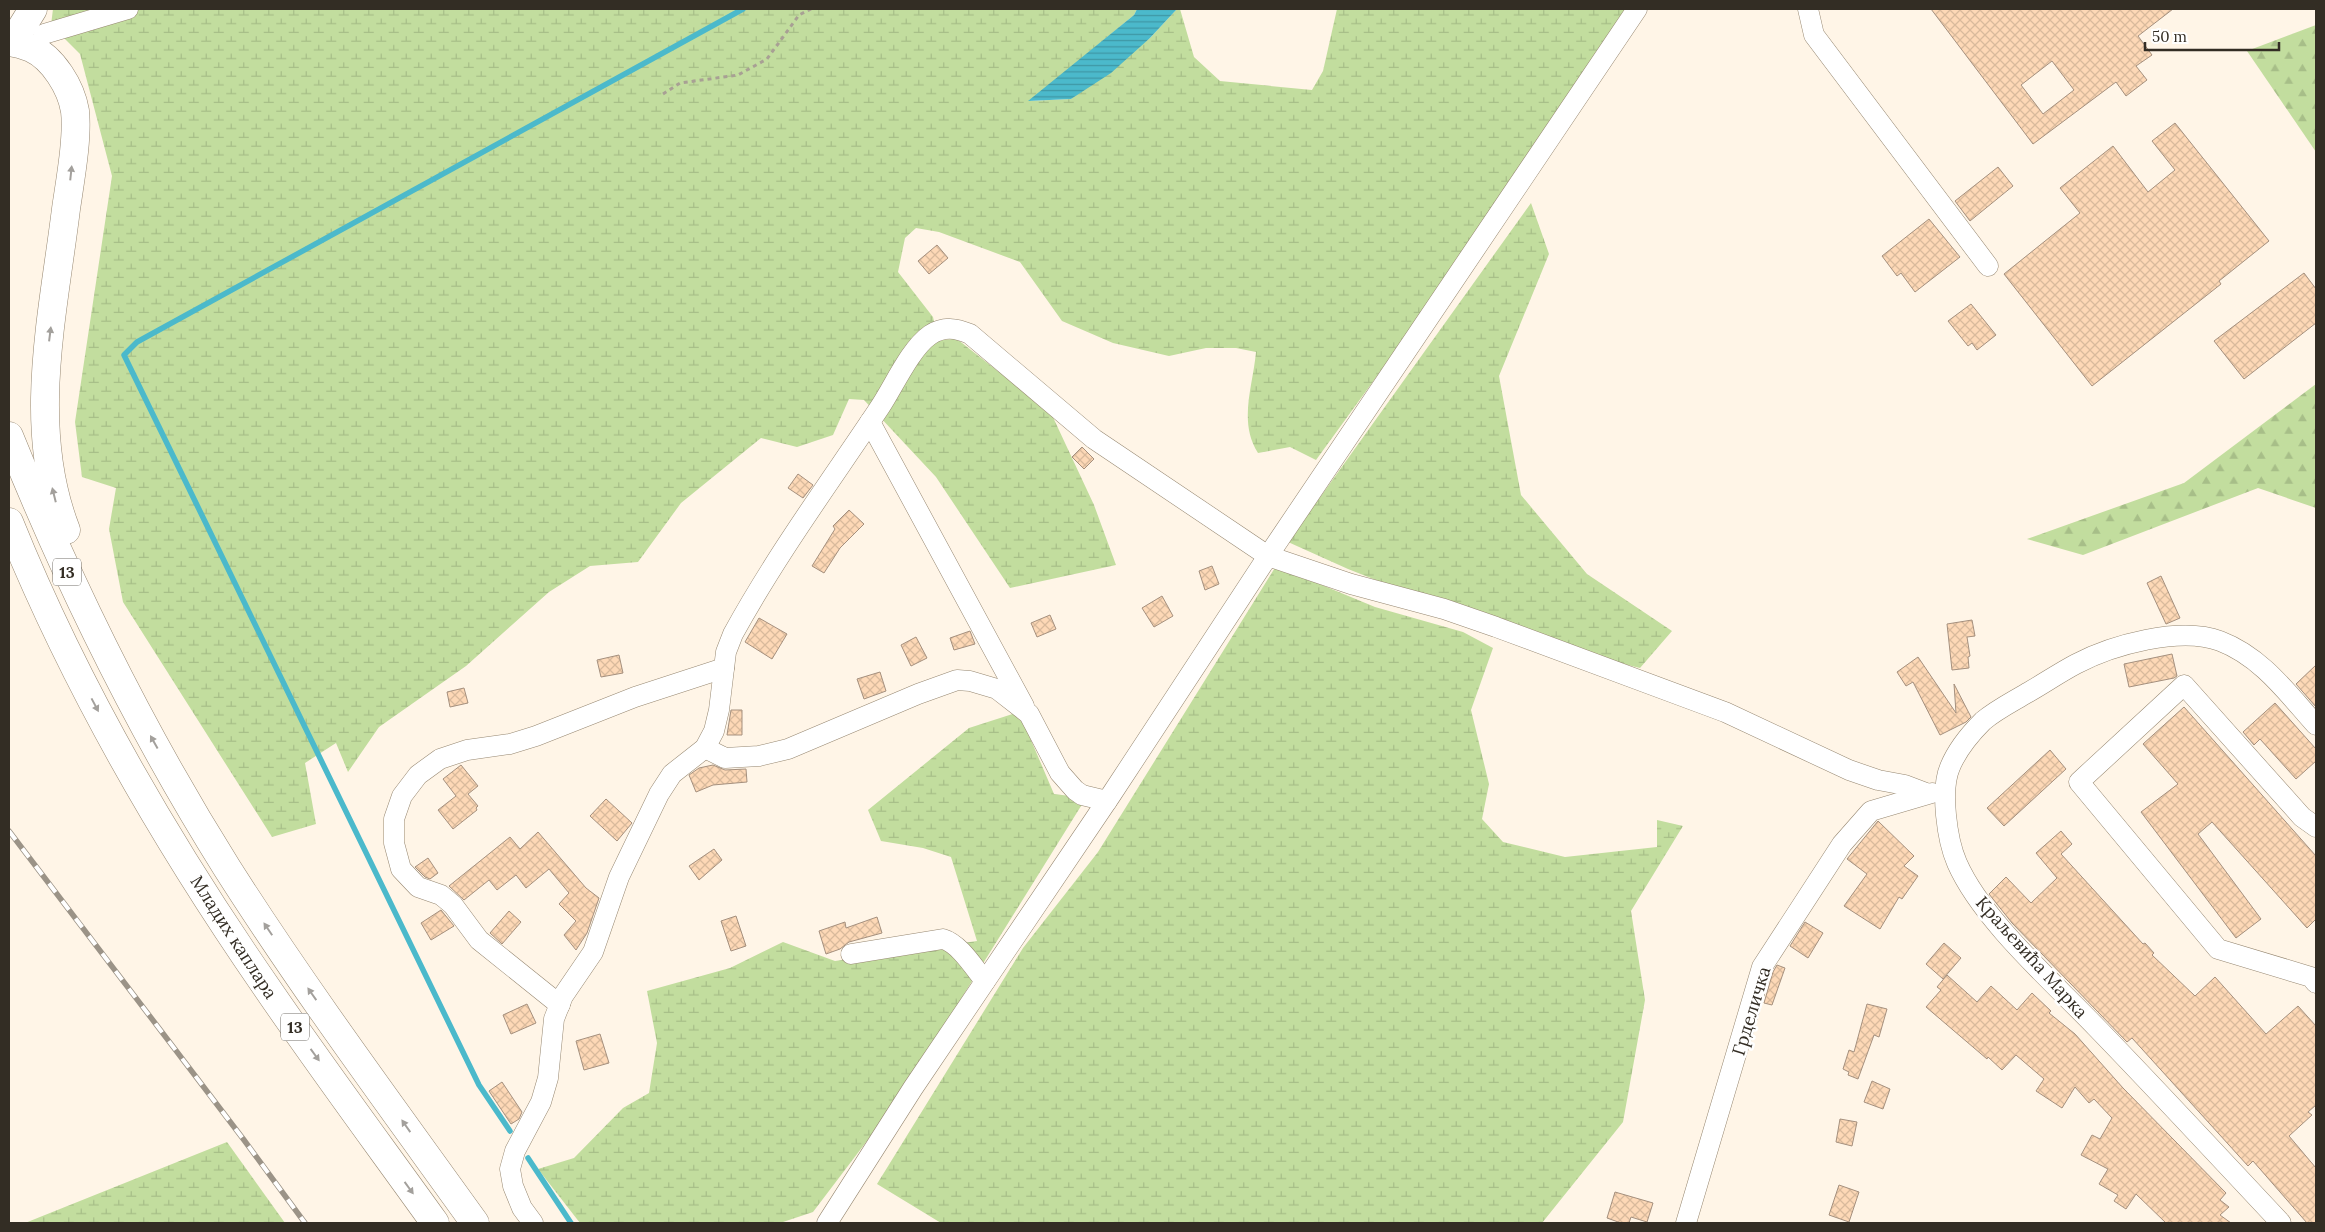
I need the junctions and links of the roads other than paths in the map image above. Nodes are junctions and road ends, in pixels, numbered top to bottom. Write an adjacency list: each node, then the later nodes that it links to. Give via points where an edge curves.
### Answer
1 (33, 9): 6 (highway)
2 (128, 9): 5 (lane)
3 (1638, 9): 12 (lane)
4 (1808, 9): 7 (lane, via 1814,35)
5 (44, 34)
6 (9, 41): 15 (highway, one-way to 6, via 57,508 45,438 48,350 71,172 75,111 68,89 46,58 31,48)
7 (1988, 266)
8 (870, 422): 12 (lane, via 916,349 930,336 956,328 970,334 1094,439); 14 (lane, via 798,525 754,597 726,652); 16 (lane)
9 (9, 436): 15 (highway, 13, via 71,581)
10 (9, 522): 13 (highway, 13)
11 (9, 554): 13 (highway)
12 (1268, 556): 19 (lane, via 1496,627 1726,712 1849,770 1878,780); 20 (lane)
13 (72, 662): 26 (highway, Младих каплара / 13, one-way to 26, via 137,782 199,885 267,988)
14 (724, 668): 18 (lane, via 715,724); 25 (lane, via 635,697 536,736 440,759 418,775 402,796 394,819 394,843 401,869 418,887 441,895 453,905 479,940)
15 (134, 704): 27 (highway, Младих каплара / 13, one-way to 15, via 295,969 227,867)
16 (1029, 714): 18 (lane, via 988,684 956,680 788,749 758,756 726,758); 20 (lane, via 1060,773 1082,795)
17 (2316, 725): 19 (lane, Краљевића Марка, via 2264,667 2242,651 2220,640 2196,635 2171,636 2117,647 2076,664 1985,720 1961,747)
18 (705, 748): 25 (lane, via 672,774 659,794 618,877 593,952)
19 (1935, 792): 30 (lane, Грделичка, via 1871,812 1842,844 1762,967); 31 (lane, Краљевића Марка, via 1947,821 1956,862 1977,899)
20 (1107, 801): 23 (lane)
21 (2316, 827): 24 (lane, via 2302,816 2184,685 2079,782 2218,949 2311,977)
22 (851, 954): 23 (lane, via 943,938 950,940)
23 (985, 981): 29 (lane)
24 (2316, 983)
25 (560, 1004): 28 (lane, via 554,1019 548,1078 541,1102 515,1151 510,1169 512,1186)
26 (435, 1223)
27 (475, 1223)
28 (533, 1223)
29 (827, 1223)
30 (1686, 1223)
31 (2281, 1223)

